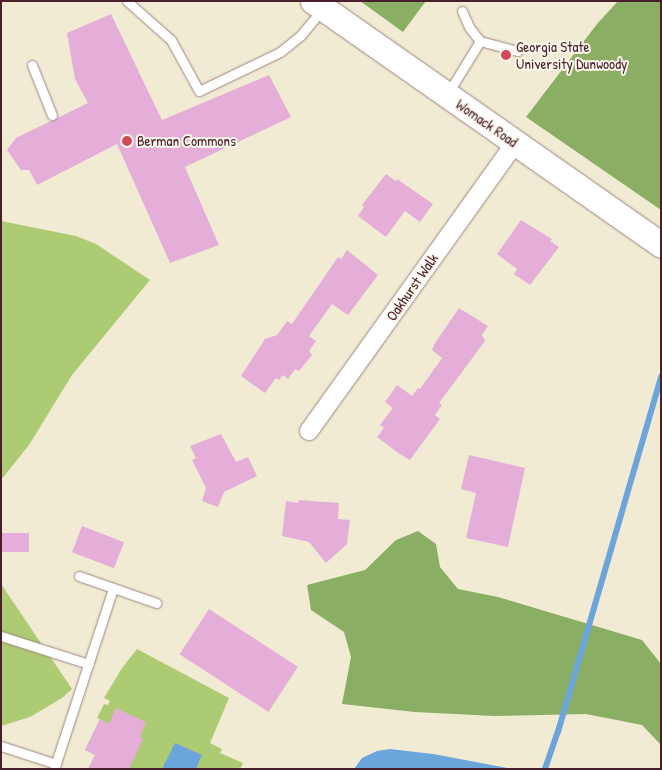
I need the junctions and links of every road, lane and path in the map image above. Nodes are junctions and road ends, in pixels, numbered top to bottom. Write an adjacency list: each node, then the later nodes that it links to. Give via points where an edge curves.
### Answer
1 (127, 1): 2 (lane, via 171,40 198,91 274,55 300,36)
2 (318, 5): 7 (street, Womack Road)
3 (462, 11): 4 (lane)
4 (480, 41): 5 (lane); 7 (lane)
5 (518, 51)
6 (32, 65): 8 (lane)
7 (447, 95): 9 (street, Womack Road)
8 (52, 115)
9 (515, 143): 10 (street, Womack Road); 11 (street, Oakhurst Walk)
10 (661, 246)
11 (309, 431)
12 (79, 576): 13 (lane)
13 (113, 588): 14 (lane); 16 (lane)
14 (156, 603)
15 (1, 636): 16 (lane)
16 (89, 664): 18 (lane)
17 (1, 746): 18 (lane)
18 (55, 767)

